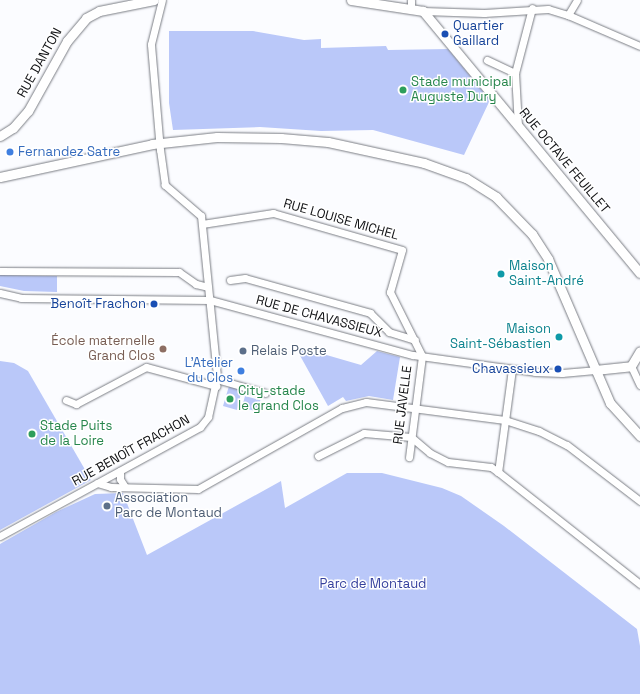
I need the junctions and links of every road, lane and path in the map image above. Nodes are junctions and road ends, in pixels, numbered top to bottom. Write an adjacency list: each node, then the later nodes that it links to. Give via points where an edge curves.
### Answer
1 (154, 0): 13 (street, RUE DANTON, via 99,11 86,18 67,41 28,111 13,128)
2 (162, 0): 14 (street, via 151,44)
3 (351, 0): 5 (street)
4 (577, 0): 8 (street)
5 (411, 4): 7 (street)
6 (532, 8): 7 (street, via 484,13); 8 (street); 11 (street)
7 (423, 11): 12 (street, RUE OCTAVE FEUILLET)
8 (568, 15): 9 (street)
9 (640, 46)
10 (487, 60): 11 (street)
11 (515, 73): 12 (street)
12 (518, 126): 18 (street, RUE OCTAVE FEUILLET)
13 (0, 136)
14 (160, 143): 15 (street); 16 (street, via 165,185 201,216); 29 (street, via 218,137 328,142 424,163 466,178 496,197 532,234 548,259)
15 (0, 176)
16 (202, 224): 20 (street, RUE BENOÎT FRACHON); 23 (street, RUE LOUISE MICHEL, via 273,213 402,250 390,292)
17 (0, 271): 20 (street, via 179,272 196,284)
18 (640, 273)
19 (230, 280): 23 (street, via 245,278 370,313 389,332)
20 (208, 287): 22 (street, RUE BENOÎT FRACHON)
21 (0, 293): 22 (street, RUE DE CHAVASSIEUX, via 21,298)
22 (210, 300): 25 (street, RUE DE CHAVASSIEUX); 30 (street, RUE BENOÎT FRACHON)
23 (415, 340): 25 (street)
24 (640, 351): 26 (street)
25 (422, 356): 28 (street, RUE DE CHAVASSIEUX); 34 (street, RUE JAVELLE)
26 (631, 366): 27 (street); 29 (street, RUE DE CHAVASSIEUX); 31 (street)
27 (640, 368)
28 (512, 369): 29 (street, RUE DE CHAVASSIEUX, via 562,374); 35 (street)
29 (595, 370): 36 (street, via 610,403)
30 (216, 382): 32 (street); 33 (street, via 146,367 76,404); 40 (street, RUE BENOÎT FRACHON, via 204,423)
31 (640, 386)
32 (265, 393)
33 (66, 400)
34 (415, 407): 35 (street); 37 (street, RUE JAVELLE); 43 (street, via 366,402 342,408 198,489)
35 (505, 420): 41 (street); 44 (street, via 555,438)
36 (640, 436)
37 (411, 437): 38 (street, via 364,433); 39 (street, RUE JAVELLE); 41 (street, via 430,454 448,462 491,468)
38 (318, 456)
39 (409, 457)
40 (120, 471): 42 (street, RUE BENOÎT FRACHON); 43 (street, via 120,479)
41 (498, 472): 46 (street)
42 (97, 483): 43 (street); 45 (street, RUE BENOÎT FRACHON)
43 (126, 487)
44 (640, 501)
45 (0, 536)
46 (640, 584)

